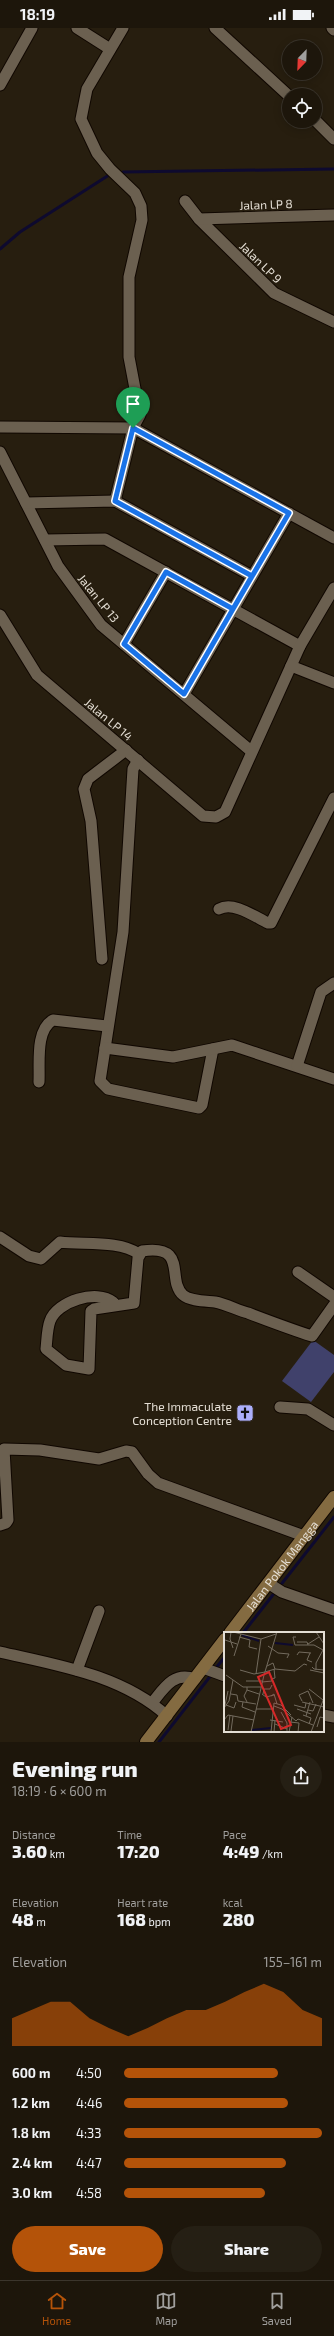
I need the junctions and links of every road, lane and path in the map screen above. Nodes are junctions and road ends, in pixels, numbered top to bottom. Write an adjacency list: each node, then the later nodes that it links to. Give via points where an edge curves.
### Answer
1 (32, 28): 6 (street)
2 (77, 28): 5 (street)
3 (123, 28): 5 (street)
4 (215, 28): 7 (street)
5 (110, 49): 15 (street, via 87,90 81,118 97,153 135,193 141,206 142,220 129,277 129,357 140,415)
6 (0, 85)
7 (282, 89)
8 (322, 127): 9 (street)
9 (334, 139)
10 (185, 201): 12 (street, Jalan LP 9)
11 (334, 215): 12 (street, Jalan LP 8)
12 (199, 219): 13 (street, Jalan LP 9, via 274,293)
13 (334, 322)
14 (0, 427): 15 (street)
15 (133, 428): 17 (street); 19 (street)
16 (0, 452): 18 (street, Jalan LP 13)
17 (115, 501): 18 (street); 23 (street)
18 (26, 503): 21 (street, Jalan LP 13)
19 (289, 513): 20 (street); 23 (street)
20 (334, 538)
21 (45, 540): 22 (street, via 105,539); 27 (street, Jalan LP 13, via 58,566 101,625)
22 (166, 572): 25 (street); 27 (street)
23 (252, 576): 25 (street)
24 (334, 588): 28 (street)
25 (233, 609): 28 (street); 31 (street)
26 (0, 615): 32 (street, Jalan LP 14, via 38,675)
27 (124, 644): 31 (street, Jalan LP 13)
28 (300, 646): 29 (street)
29 (291, 666): 30 (street); 33 (street)
30 (334, 683)
31 (184, 694): 33 (street, Jalan LP 13)
32 (126, 750): 34 (street, Jalan LP 14); 37 (street, via 85,784 91,821)
33 (252, 751): 34 (street, Jalan LP 14, via 222,815 209,818 203,816)
34 (138, 760): 39 (street, via 134,769 123,932)
35 (334, 798): 36 (street, via 272,923 268,924 233,907 226,906)
36 (220, 909)
37 (102, 959)
38 (334, 983): 42 (street, via 321,992)
39 (107, 1026): 40 (street); 44 (street, via 53,1020 47,1024 41,1037)
40 (105, 1048): 41 (street, via 174,1057); 41 (street, via 100,1081 108,1089 195,1109 202,1105)
41 (213, 1049): 42 (street, via 232,1045)
42 (297, 1066): 43 (street)
43 (334, 1079)
44 (39, 1082)
45 (0, 1237): 46 (street, via 29,1256 41,1259 60,1242 74,1245 118,1246 131,1248)
46 (139, 1254): 49 (street, via 151,1250 168,1255 175,1264 178,1288 183,1295 218,1303 312,1336); 50 (street, via 134,1303)
47 (298, 1272): 48 (street)
48 (334, 1297)
49 (334, 1305)
50 (114, 1306): 50 (street, via 94,1309 91,1312 89,1369 66,1365 46,1349 50,1320 70,1302 95,1296 106,1297)
51 (280, 1407): 52 (street, via 308,1409)
52 (334, 1425)
53 (334, 1498): 55 (main road, Jalan Pokok Mangga)
54 (0, 1525): 55 (street, via 8,1520 4,1449 40,1450 100,1459 126,1451 132,1452 158,1483)
55 (304, 1536): 56 (main road, Jalan Pokok Mangga)
56 (274, 1587): 57 (street); 59 (main road, Jalan Pokok Mangga)
57 (334, 1610)
58 (99, 1611): 63 (street)
59 (231, 1632)
60 (224, 1640): 62 (main road)
61 (0, 1652): 63 (street)
62 (204, 1668): 64 (street); 65 (main road)
63 (77, 1670): 66 (street, via 139,1694)
64 (221, 1674)
65 (194, 1679): 66 (street, via 178,1677 168,1684); 68 (main road)
66 (152, 1703): 68 (street)
67 (324, 1715): 69 (street)
68 (167, 1716): 70 (main road)
69 (334, 1717)
70 (146, 1742)

